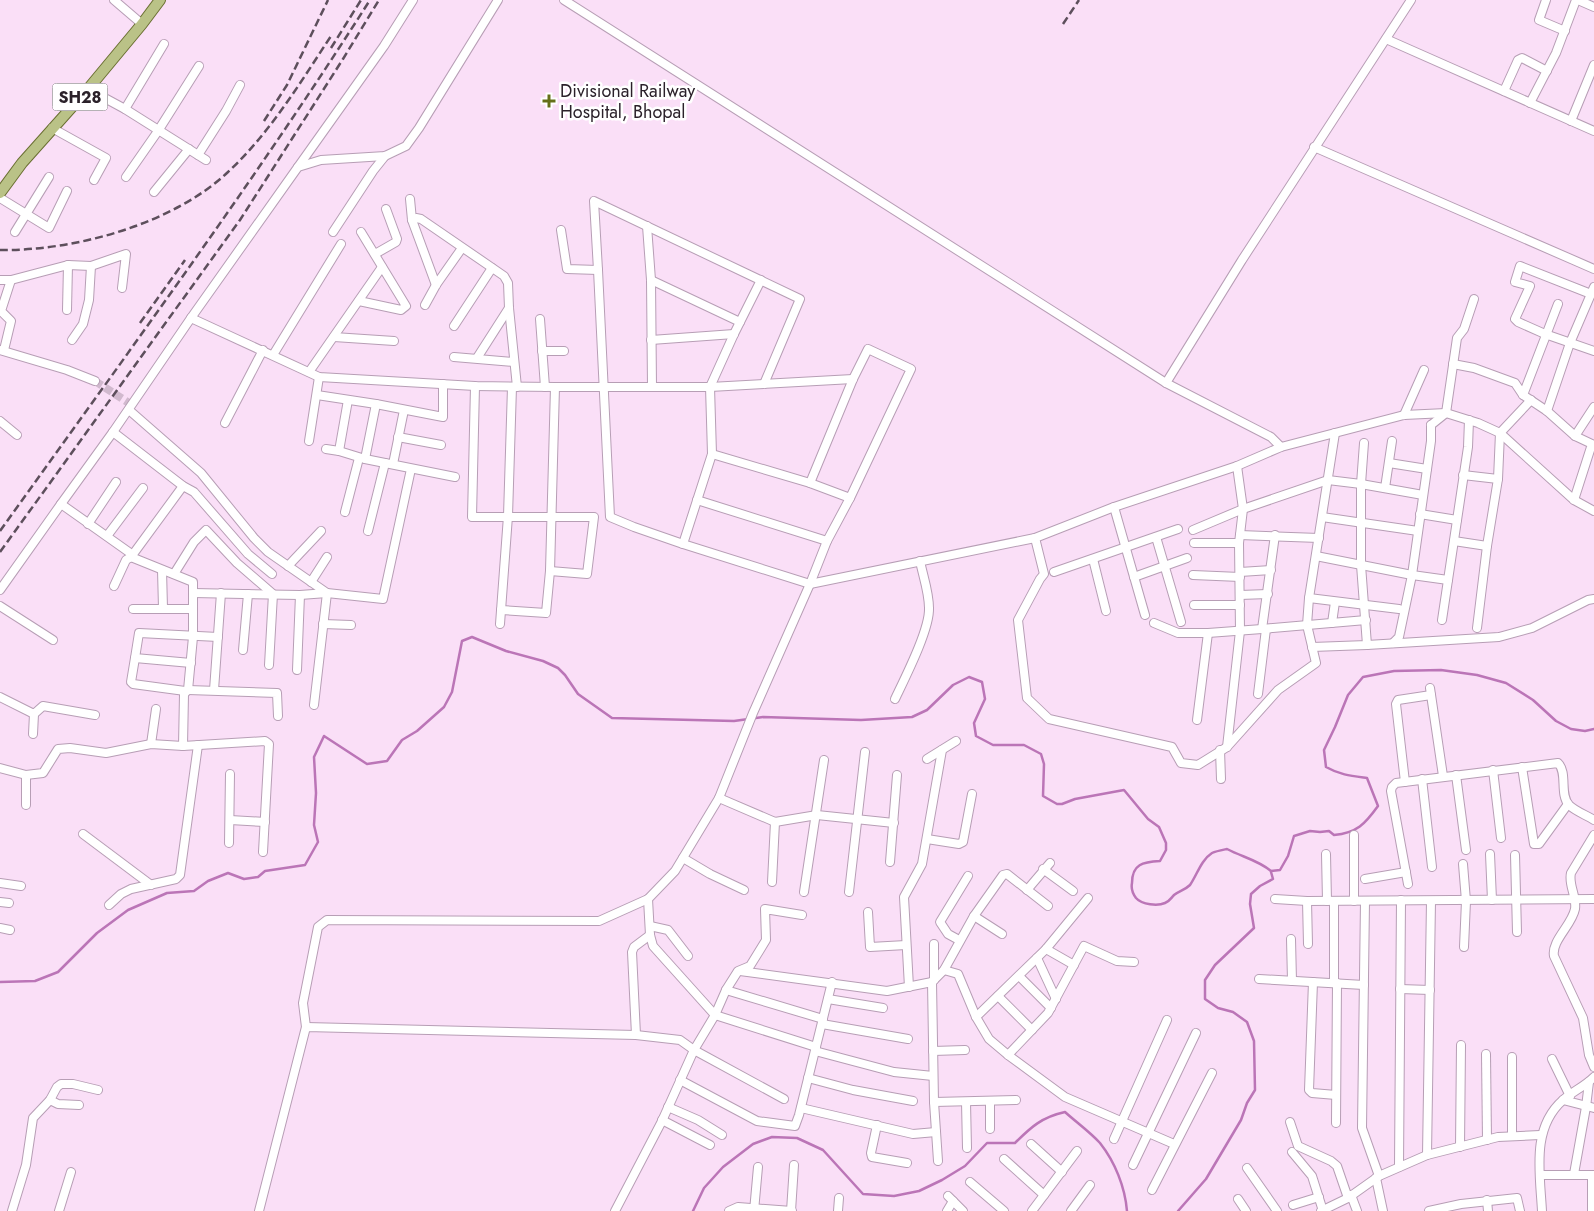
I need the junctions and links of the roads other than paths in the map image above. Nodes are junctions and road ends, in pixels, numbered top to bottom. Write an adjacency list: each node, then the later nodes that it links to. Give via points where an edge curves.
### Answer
1 (114, 0): 10 (street)
2 (160, 0): 10 (main road, SH28)
3 (413, 0): 31 (street)
4 (498, 0): 29 (street, via 420,128 406,146)
5 (564, 0): 96 (street)
6 (1411, 0): 12 (street)
7 (1546, 0): 11 (street, via 1539,20)
8 (1577, 0): 9 (street); 11 (street)
9 (1594, 7)
10 (142, 24): 18 (main road, SH28)
11 (1565, 30): 16 (street)
12 (1386, 39): 19 (street); 26 (street)
13 (164, 44): 21 (street)
14 (1594, 65): 22 (street)
15 (199, 66): 24 (street)
16 (1547, 71): 19 (street, via 1522,58 1518,60); 20 (street)
17 (240, 85): 28 (street)
18 (88, 89): 21 (street); 23 (main road, SH28)
19 (1504, 91): 20 (street)
20 (1530, 103): 22 (street)
21 (124, 109): 24 (street)
22 (1572, 121): 25 (street)
23 (52, 128): 34 (street, via 106,158); 37 (main road, SH28)
24 (158, 131): 27 (street); 33 (street)
25 (1594, 131)
26 (1314, 147): 54 (street); 96 (street)
27 (189, 149): 28 (street); 36 (street)
28 (198, 155): 30 (street)
29 (385, 156): 31 (street, via 321,160); 45 (street)
30 (206, 160)
31 (298, 167): 70 (street)
32 (49, 176): 40 (street)
33 (126, 176)
34 (94, 180)
35 (66, 191): 40 (street, via 49,228)
36 (154, 192)
37 (1, 193): 40 (street)
38 (410, 199): 41 (street)
39 (386, 209): 49 (street, via 397,239)
40 (26, 214): 44 (street)
41 (412, 220): 48 (street, via 422,219); 60 (street)
42 (647, 226): 55 (street, via 594,201); 58 (street); 59 (street)
43 (561, 230): 55 (street, via 567,269)
44 (15, 232)
45 (333, 232)
46 (361, 232): 49 (street)
47 (341, 244): 86 (street)
48 (462, 248): 53 (street); 60 (street)
49 (375, 254): 52 (street)
50 (68, 265): 51 (street); 57 (street); 69 (street)
51 (91, 266): 61 (street, via 126,254); 77 (street, via 84,324)
52 (382, 267): 64 (street); 64 (street, via 405,304 404,308)
53 (492, 268): 68 (street, via 508,283); 73 (street)
54 (1594, 269)
55 (598, 270): 105 (street)
56 (0, 280): 57 (street)
57 (11, 280): 81 (street, via 1,311 11,321)
58 (651, 280): 72 (street); 78 (street)
59 (761, 280): 72 (street); 98 (street, via 800,299)
60 (436, 285): 66 (street)
61 (122, 288)
62 (1592, 291): 67 (street); 75 (street, via 1520,266 1515,282 1530,286 1515,319)
63 (1474, 299): 90 (street, via 1458,338)
64 (359, 301): 76 (street)
65 (1558, 304): 75 (street)
66 (425, 305)
67 (1590, 307): 80 (street)
68 (509, 308): 88 (street); 89 (street)
69 (67, 310)
70 (192, 318): 82 (street); 113 (street)
71 (540, 319): 83 (street)
72 (740, 322): 74 (street)
73 (454, 326)
74 (734, 334): 78 (street); 103 (street)
75 (1545, 334): 80 (street); 107 (street)
76 (334, 337): 79 (street); 92 (street)
77 (72, 340)
78 (651, 340): 102 (street)
79 (394, 342)
80 (1570, 343): 85 (street); 115 (street)
81 (2, 350): 95 (street)
82 (263, 350): 86 (street); 121 (street)
83 (542, 351): 84 (street); 101 (street)
84 (564, 351)
85 (1594, 351)
86 (273, 355): 92 (street)
87 (454, 357): 88 (street)
88 (477, 358): 89 (street)
89 (514, 362): 100 (street)
90 (1453, 364): 107 (street, via 1515,383); 116 (street)
91 (1424, 370): 111 (street)
92 (309, 372): 93 (street)
93 (319, 377): 97 (street); 106 (street)
94 (852, 379): 98 (street); 148 (street); 154 (street, via 868,349 911,369)
95 (95, 381)
96 (1166, 383): 133 (street, via 1271,437)
97 (443, 384): 99 (street); 114 (street, via 443,417)
98 (764, 384): 103 (street)
99 (475, 386): 100 (street); 163 (street, via 472,517)
100 (514, 387): 101 (street); 163 (street)
101 (545, 387): 104 (street)
102 (652, 387): 103 (street); 105 (street)
103 (710, 387): 136 (street)
104 (555, 388): 105 (street); 164 (street)
105 (603, 388): 183 (street, via 610,517)
106 (317, 395): 108 (street); 129 (street)
107 (1523, 395): 109 (street)
108 (348, 400): 110 (street); 135 (street)
109 (1531, 400): 115 (street); 125 (street)
110 (376, 404): 114 (street); 137 (street)
111 (1407, 406): 117 (street); 118 (street)
112 (1594, 407): 127 (street)
113 (129, 410): 123 (street); 193 (street, via 201,473 254,538)
114 (404, 410): 128 (street)
115 (1547, 411): 127 (street)
116 (1446, 413): 117 (street); 119 (street); 122 (street)
117 (1417, 414): 118 (street); 122 (street)
118 (1404, 415): 124 (street)
119 (1469, 420): 125 (street); 143 (street)
120 (0, 421): 126 (street)
121 (225, 423)
122 (1431, 425): 142 (street)
123 (113, 432): 150 (street); 157 (street)
124 (1336, 433): 133 (street); 146 (street)
125 (1500, 433): 145 (street); 156 (street)
126 (17, 435)
127 (1575, 436): 156 (street, via 1592,444)
128 (398, 437): 132 (street); 138 (street)
129 (309, 441)
130 (1392, 441): 139 (street)
131 (1364, 443): 149 (street)
132 (441, 445)
133 (1281, 447): 140 (street)
134 (326, 449): 135 (street)
135 (339, 451): 137 (street)
136 (712, 454): 148 (street); 155 (street)
137 (362, 458): 138 (street); 161 (street)
138 (389, 464): 141 (street); 171 (street)
139 (1388, 464): 142 (street); 152 (street)
140 (1237, 466): 158 (street); 159 (street)
141 (411, 469): 144 (street); 211 (street, via 383,599)
142 (1427, 469): 153 (street)
143 (1462, 475): 145 (street); 166 (street)
144 (455, 477)
145 (1498, 479): 184 (street)
146 (1328, 480): 149 (street); 159 (street); 165 (street)
147 (116, 482): 167 (street)
148 (810, 483): 154 (street)
149 (1361, 484): 152 (street); 168 (street)
150 (183, 486): 186 (street); 200 (street, via 194,492 248,554)
151 (143, 488): 175 (street)
152 (1385, 488): 153 (street)
153 (1423, 495): 162 (street)
154 (850, 498): 181 (street)
155 (698, 500): 181 (street); 183 (street)
156 (1574, 500): 160 (street)
157 (61, 504): 167 (street); 209 (street)
158 (1114, 507): 177 (street); 185 (street)
159 (1244, 509): 170 (street); 179 (street)
160 (1594, 511)
161 (345, 512)
162 (1420, 514): 166 (street); 172 (street)
163 (508, 516): 164 (street); 229 (street)
164 (551, 517): 197 (street); 197 (street, via 594,518 587,574)
165 (1322, 517): 168 (street); 178 (street)
166 (1457, 520): 180 (street)
167 (88, 524): 175 (street)
168 (1362, 524): 172 (street); 192 (street)
169 (1178, 529): 176 (street)
170 (1193, 530)
171 (368, 531)
172 (1418, 531): 203 (street)
173 (321, 532): 193 (street)
174 (1275, 535): 178 (street); 179 (street); 196 (street)
175 (107, 536): 186 (street)
176 (1156, 537): 185 (street); 194 (street)
177 (1035, 538): 191 (street); 272 (street, via 1044,574 1018,620 1026,698 1049,719 1172,747 1181,763 1198,765)
178 (1319, 538): 187 (street)
179 (1240, 539): 182 (street); 201 (street)
180 (1454, 541): 184 (street); 205 (street)
181 (827, 542): 207 (street)
182 (1194, 543)
183 (683, 544): 207 (street)
184 (1487, 546): 241 (street)
185 (1126, 547): 190 (street); 204 (street)
186 (132, 556): 195 (street); 208 (street, via 126,560)
187 (1316, 556): 192 (street); 218 (street)
188 (327, 557): 206 (street)
189 (1187, 558): 194 (street)
190 (1093, 559): 198 (street); 230 (street)
191 (920, 561): 207 (street); 260 (street, via 930,610 917,651)
192 (1361, 565): 203 (street); 223 (street)
193 (288, 566): 206 (street)
194 (1164, 566): 204 (street); 234 (street)
195 (162, 570): 199 (street); 225 (street)
196 (1271, 570): 201 (street); 215 (street)
197 (550, 571): 229 (street, via 546,612)
198 (1054, 572)
199 (174, 574): 210 (street, via 193,582); 214 (street, via 205,530 236,563)
200 (272, 574)
201 (1240, 574): 202 (street); 217 (street)
202 (1192, 575)
203 (1412, 575): 205 (street); 248 (street, via 1399,637)
204 (1134, 577): 231 (street)
205 (1448, 580): 233 (street)
206 (311, 582): 211 (street)
207 (810, 584): 289 (street)
208 (114, 586)
209 (0, 590)
210 (193, 593): 212 (street); 227 (street)
211 (327, 593): 216 (street); 237 (street)
212 (221, 594): 213 (street); 246 (street)
213 (248, 594): 214 (street); 251 (street)
214 (273, 594): 216 (street); 254 (street)
215 (1268, 594): 217 (street); 242 (street)
216 (300, 595): 255 (street)
217 (1240, 595): 222 (street)
218 (1309, 598): 220 (street); 240 (street)
219 (1594, 599): 248 (street, via 1532,628 1499,637)
220 (1334, 602): 223 (street); 236 (street)
221 (1194, 605): 222 (street)
222 (1240, 605): 243 (street)
223 (1364, 605): 228 (street); 232 (street)
224 (0, 606): 247 (street)
225 (163, 608): 226 (street); 227 (street)
226 (133, 609)
227 (193, 609): 245 (street)
228 (1400, 609)
229 (501, 610): 238 (street)
230 (1106, 611)
231 (1145, 615)
232 (1366, 620): 236 (street); 249 (street)
233 (1442, 620)
234 (1181, 622)
235 (1154, 623): 244 (street, via 1178,633)
236 (1332, 623): 240 (street)
237 (323, 624): 239 (street); 261 (street)
238 (500, 624)
239 (351, 625)
240 (1307, 625): 242 (street); 250 (street)
241 (1477, 628)
242 (1264, 629): 243 (street); 258 (street)
243 (1240, 631): 244 (street); 272 (street)
244 (1208, 633): 266 (street)
245 (193, 637): 246 (street); 252 (street, via 139,633); 253 (street)
246 (218, 637): 257 (street)
247 (53, 640)
248 (1393, 643): 249 (street)
249 (1367, 644): 250 (street)
250 (1312, 647): 272 (street, via 1316,663 1278,690)
251 (244, 650)
252 (136, 658): 253 (street); 256 (street, via 133,684)
253 (191, 663): 256 (street)
254 (269, 665)
255 (297, 670)
256 (187, 690): 257 (street); 271 (street)
257 (214, 690): 265 (street, via 277,694)
258 (1258, 694)
259 (0, 697): 263 (street)
260 (895, 699)
261 (314, 705)
262 (156, 709): 269 (street)
263 (34, 714): 264 (street, via 43,706); 267 (street)
264 (95, 715)
265 (278, 716)
266 (1198, 720)
267 (33, 734)
268 (956, 741): 273 (street)
269 (151, 744): 271 (street); 280 (street, via 106,753 58,749 43,773)
270 (198, 745): 271 (street); 296 (street, via 265,741 269,744); 322 (street, via 180,875)
271 (183, 746)
272 (1223, 749): 285 (street)
273 (942, 750): 275 (street); 303 (street)
274 (865, 752): 294 (street)
275 (927, 759)
276 (824, 760): 292 (street)
277 (1522, 767): 279 (street); 290 (street, via 1559,764); 290 (street, via 1534,844 1539,844)
278 (0, 768): 280 (street)
279 (1493, 770): 283 (street); 302 (street)
280 (26, 774): 291 (street)
281 (230, 774): 293 (street)
282 (897, 774): 298 (street)
283 (1456, 775): 284 (street); 305 (street)
284 (1442, 776): 286 (street); 287 (street, via 1430,692 1403,698 1396,704)
285 (1221, 779)
286 (1422, 779): 287 (street); 314 (street)
287 (1405, 782): 316 (street, via 1394,784 1391,791)
288 (972, 794): 303 (street, via 963,842)
289 (719, 798): 297 (street); 310 (street)
290 (1568, 804): 295 (street)
291 (26, 805)
292 (817, 815): 294 (street); 297 (street); 327 (street)
293 (230, 820): 296 (street); 304 (street)
294 (857, 820): 298 (street); 328 (street)
295 (1594, 820)
296 (265, 822): 306 (street)
297 (775, 822): 319 (street)
298 (894, 823): 311 (street)
299 (83, 834): 322 (street)
300 (1354, 835): 339 (street)
301 (1594, 835): 330 (street, via 1570,876)
302 (1501, 838)
303 (927, 839): 360 (street, via 922,864 904,897)
304 (229, 843)
305 (1466, 850)
306 (263, 852)
307 (1326, 854): 338 (street)
308 (1490, 854): 336 (street)
309 (1515, 855): 332 (street)
310 (683, 858): 324 (street); 334 (street, via 675,872)
311 (890, 862)
312 (1050, 863): 315 (street)
313 (1463, 864): 342 (street)
314 (1432, 867)
315 (1043, 870): 325 (street); 326 (street)
316 (1406, 872): 318 (street); 321 (street)
317 (968, 876): 356 (street, via 940,922 948,934)
318 (1365, 879)
319 (772, 882)
320 (0, 883): 323 (street)
321 (1408, 884)
322 (151, 885): 345 (street, via 125,892)
323 (21, 886)
324 (744, 890)
325 (1027, 890): 346 (street); 349 (street, via 1004,874)
326 (1073, 891)
327 (804, 892)
328 (849, 892)
329 (1088, 898): 362 (street)
330 (1575, 898): 332 (street); 333 (street); 404 (street, via 1570,922 1553,953 1583,1018)
331 (1275, 899): 337 (street)
332 (1516, 899): 336 (street); 353 (street)
333 (1594, 899)
334 (648, 900): 350 (street); 390 (street, via 599,921 327,920 318,927 303,1003)
335 (1401, 900): 340 (street); 341 (street); 378 (street)
336 (1492, 900): 342 (street)
337 (1307, 901): 338 (street); 359 (street)
338 (1330, 901): 339 (street); 375 (street)
339 (1354, 901): 340 (street)
340 (1365, 901): 376 (street)
341 (1431, 901): 342 (street); 380 (street)
342 (1466, 901): 361 (street)
343 (0, 902): 344 (street)
344 (9, 903)
345 (109, 905)
346 (1048, 906)
347 (868, 912): 360 (street, via 870,947)
348 (802, 915): 368 (street, via 765,909 766,940 750,966)
349 (974, 916): 354 (street); 356 (street)
350 (650, 926): 355 (street); 363 (street, via 668,930)
351 (0, 928): 352 (street)
352 (10, 930)
353 (1517, 932)
354 (1002, 934)
355 (650, 935): 386 (street, via 658,953); 393 (street, via 632,952)
356 (959, 940): 367 (street)
357 (1291, 940): 371 (street)
358 (934, 944): 372 (street)
359 (1308, 944)
360 (906, 946): 377 (street)
361 (1464, 948)
362 (1046, 949): 364 (street); 366 (street)
363 (688, 956)
364 (1037, 958): 369 (street); 383 (street)
365 (1134, 962): 366 (street, via 1118,961 1084,946)
366 (1074, 965): 383 (street)
367 (944, 970): 372 (street); 387 (street, via 958,974)
368 (738, 971): 373 (street); 379 (street)
369 (1019, 976): 381 (street); 385 (street)
370 (1259, 979): 371 (street)
371 (1292, 980): 374 (street)
372 (933, 981): 377 (street); 399 (street)
373 (832, 982): 377 (street, via 887,991); 382 (street)
374 (1313, 982): 375 (street); 411 (street, via 1309,1090)
375 (1336, 983): 376 (street); 411 (street)
376 (1364, 985): 458 (street, via 1362,1128)
377 (909, 987)
378 (1400, 989): 380 (street); 450 (street)
379 (726, 990): 386 (street); 389 (street)
380 (1430, 990): 444 (street)
381 (998, 996): 387 (street); 391 (street)
382 (828, 999): 384 (street); 389 (street)
383 (1056, 999): 385 (street)
384 (883, 1008)
385 (1051, 1008): 391 (street)
386 (715, 1015): 396 (street); 397 (street)
387 (976, 1017): 401 (street, via 989,1039)
388 (1167, 1020): 425 (street)
389 (823, 1022): 394 (street); 396 (street)
390 (306, 1027): 393 (street); 473 (street)
391 (1032, 1030): 401 (street)
392 (1196, 1033): 431 (street)
393 (636, 1035): 397 (street, via 680,1040)
394 (908, 1039)
395 (1461, 1046): 440 (street)
396 (816, 1049): 406 (street, via 894,1072); 407 (street)
397 (694, 1050): 408 (street); 413 (street)
398 (965, 1050): 399 (street)
399 (933, 1051): 406 (street)
400 (1486, 1054): 436 (street)
401 (1008, 1055): 425 (street, via 1065,1097)
402 (1512, 1057): 434 (street)
403 (1552, 1059): 412 (street)
404 (1594, 1067)
405 (1212, 1072): 438 (street)
406 (933, 1076): 418 (street)
407 (808, 1078): 416 (street); 423 (street)
408 (680, 1080): 421 (street); 423 (street, via 762,1123 795,1126)
409 (1591, 1080): 412 (street); 422 (street)
410 (98, 1090): 414 (street, via 61,1084)
411 (1336, 1095): 427 (street)
412 (1566, 1098): 422 (street); 433 (street, via 1548,1116)
413 (784, 1099)
414 (50, 1100): 420 (street, via 58,1104); 471 (street, via 33,1118 26,1165)
415 (1016, 1100): 417 (street)
416 (913, 1101)
417 (990, 1101): 419 (street); 429 (street)
418 (934, 1102): 419 (street); 430 (street)
419 (966, 1102): 441 (street)
420 (79, 1105)
421 (668, 1107): 424 (street); 432 (street)
422 (1590, 1107): 455 (street)
423 (801, 1108): 428 (street)
424 (662, 1120): 439 (street); 474 (street)
425 (1122, 1121): 431 (street); 435 (street)
426 (1290, 1122): 463 (street, via 1298,1146 1337,1166)
427 (1336, 1123)
428 (877, 1125): 430 (street, via 913,1134); 447 (street, via 872,1156)
429 (990, 1129)
430 (936, 1132): 446 (street)
431 (1148, 1133): 438 (street); 448 (street)
432 (722, 1135)
433 (1540, 1135): 434 (street); 456 (street)
434 (1512, 1136): 436 (street)
435 (1114, 1139)
436 (1487, 1140): 440 (street)
437 (1031, 1144): 454 (street)
438 (1174, 1144): 461 (street)
439 (710, 1146)
440 (1460, 1147): 444 (street)
441 (967, 1148)
442 (1077, 1150): 454 (street)
443 (1292, 1152): 464 (street, via 1312,1176)
444 (1427, 1155): 450 (street)
445 (1004, 1159): 462 (street)
446 (938, 1161)
447 (907, 1163)
448 (1134, 1164)
449 (794, 1165): 476 (street)
450 (1399, 1167): 458 (street)
451 (758, 1168): 470 (street)
452 (1247, 1168): 484 (street)
453 (71, 1172): 472 (street)
454 (1062, 1172): 462 (street)
455 (1574, 1174): 456 (street); 457 (street)
456 (1540, 1175): 491 (street)
457 (1593, 1175): 492 (street)
458 (1378, 1177): 463 (street); 487 (street)
459 (970, 1182): 480 (street)
460 (1090, 1186): 482 (street)
461 (1152, 1190)
462 (1044, 1195): 481 (street)
463 (1350, 1196): 485 (street); 486 (street)
464 (1319, 1197): 468 (street); 485 (street)
465 (839, 1198): 477 (street)
466 (1238, 1199): 483 (street)
467 (1487, 1200): 469 (street); 489 (street); 490 (street, via 1517,1198)
468 (1293, 1205)
469 (1461, 1208): 488 (street)
470 (754, 1210): 475 (street, via 738,1208); 476 (street)
471 (12, 1211)
472 (60, 1211)
473 (259, 1211)
474 (615, 1211)
475 (730, 1211)
476 (791, 1211)
477 (838, 1211)
478 (947, 1211): 479 (street, via 951,1198)
479 (963, 1211)
480 (1004, 1211)
481 (1032, 1211)
482 (1072, 1211)
483 (1246, 1211)
484 (1277, 1211)
485 (1322, 1211)
486 (1357, 1211)
487 (1383, 1211)
488 (1434, 1211)
489 (1488, 1211)
490 (1520, 1211)
491 (1542, 1211)
492 (1592, 1211)

